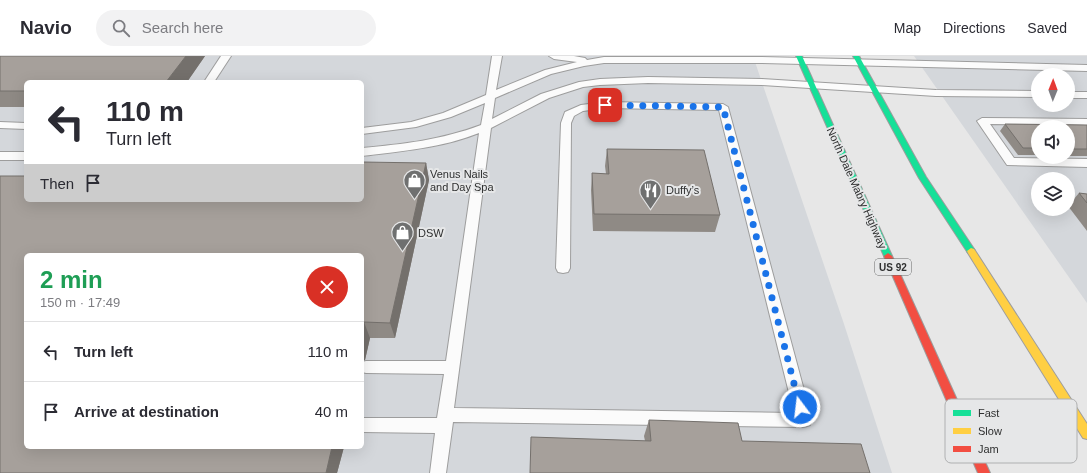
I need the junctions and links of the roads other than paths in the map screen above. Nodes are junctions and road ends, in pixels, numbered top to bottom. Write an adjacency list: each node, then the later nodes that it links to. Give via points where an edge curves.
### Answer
1 (226, 56): 8 (lane)
2 (497, 56): 14 (lane)
3 (554, 56): 6 (lane)
4 (800, 58): 5 (lane); 6 (lane, via 624,59); 9 (main road, North Dale Mabry Highway / US 92)
5 (858, 59): 7 (lane); 10 (main road)
6 (593, 62): 14 (lane, via 548,72)
7 (1087, 68)
8 (209, 80)
9 (812, 85): 10 (lane); 20 (lane, via 648,80 582,84 545,96); 31 (main road, North Dale Mabry Highway / US 92)
10 (874, 89): 11 (lane, via 936,93); 32 (main road, via 923,178)
11 (1031, 94)
12 (1075, 95): 13 (lane)
13 (1087, 95)
14 (492, 96): 20 (lane); 21 (lane, via 447,115 412,125)
15 (1011, 121): 17 (lane); 22 (lane); 27 (lane, via 982,121 1011,162 1039,159)
16 (1082, 122): 23 (lane)
17 (1031, 123)
18 (0, 125): 19 (lane)
19 (24, 126)
20 (487, 126): 24 (lane, via 464,135 419,146); 30 (lane, via 476,188)
21 (364, 131)
22 (1019, 131)
23 (1087, 132)
24 (364, 152)
25 (0, 156): 26 (lane)
26 (24, 156)
27 (1080, 161)
28 (563, 268): 34 (lane, via 566,124 569,114 581,108 605,105 723,107 804,420)
29 (366, 367): 30 (lane)
30 (452, 368): 34 (lane)
31 (951, 399)
32 (1065, 399)
33 (1077, 418): 36 (main road)
34 (445, 420): 35 (lane); 38 (lane)
35 (364, 425)
36 (1087, 434)
37 (980, 463): 39 (main road, North Dale Mabry Highway / US 92)
38 (438, 473)
39 (984, 473)

